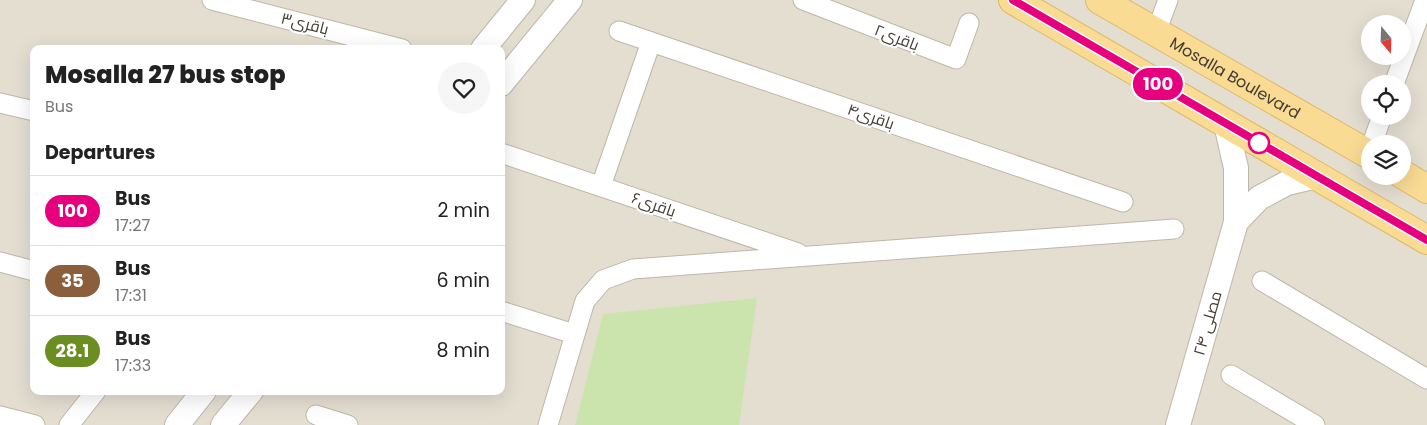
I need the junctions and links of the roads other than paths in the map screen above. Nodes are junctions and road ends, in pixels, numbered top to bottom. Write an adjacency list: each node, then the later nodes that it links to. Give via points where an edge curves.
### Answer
1 (212, 0): 13 (street, باقری۳)
2 (523, 0): 14 (street)
3 (570, 0): 16 (street)
4 (803, 0): 9 (street, باقری۲, via 956,59)
5 (1013, 0): 19 (main road)
6 (1100, 0): 11 (main road, Mosalla Boulevard)
7 (1168, 0): 11 (street)
8 (1425, 0): 15 (street)
9 (968, 23)
10 (619, 31): 12 (street, باقری۴)
11 (1156, 32): 20 (main road, Mosalla Boulevard)
12 (651, 42): 24 (street); 26 (street, باقری۴)
13 (366, 44)
14 (486, 45)
15 (1397, 75)
16 (505, 79)
17 (0, 103): 18 (street)
18 (30, 110)
19 (1226, 124): 22 (main road); 27 (street, via 1236,168)
20 (1361, 145)
21 (505, 154): 24 (street, باقری۶)
22 (1317, 176): 27 (street, via 1287,183 1259,198); 29 (main road)
23 (1411, 179): 25 (main road)
24 (601, 186): 30 (street, باقری۶)
25 (1427, 188)
26 (1123, 202)
27 (1236, 222): 49 (street, مصلی ۲۴)
28 (1174, 229): 30 (street)
29 (1427, 240)
30 (806, 256): 35 (street, via 633,269 603,280 585,302)
31 (0, 262): 32 (street)
32 (30, 270)
33 (1262, 281): 37 (street)
34 (505, 312): 35 (street)
35 (574, 334): 48 (street)
36 (1231, 375): 50 (street)
37 (1427, 379)
38 (93, 395): 44 (street)
39 (201, 395): 45 (street)
40 (248, 395): 46 (street)
41 (316, 415): 47 (street)
42 (0, 416): 43 (street)
43 (35, 425)
44 (69, 425)
45 (177, 425)
46 (223, 425)
47 (348, 425)
48 (548, 425)
49 (1178, 425)
50 (1315, 425)

